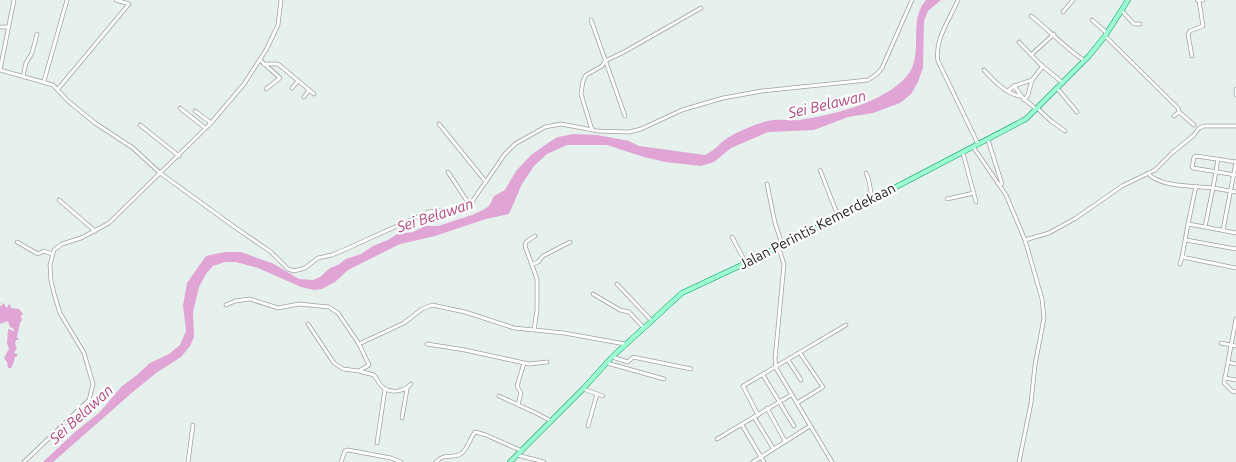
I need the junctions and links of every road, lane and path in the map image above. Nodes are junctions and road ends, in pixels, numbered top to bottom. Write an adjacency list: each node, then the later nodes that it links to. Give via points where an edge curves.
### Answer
1 (14, 0): 18 (street)
2 (67, 0): 34 (street)
3 (116, 0): 40 (street, via 129,4)
4 (281, 0): 25 (street, via 278,25)
5 (912, 0): 63 (street, via 882,68 874,78 741,94 682,110 641,129 619,132)
6 (958, 0): 66 (street, via 938,45 937,55)
7 (1073, 0): 12 (street)
8 (1128, 0): 11 (main road, Jalan Perintis Kemerdekaan)
9 (1200, 0): 24 (street, via 1203,26 1190,30 1188,34)
10 (701, 8): 26 (street)
11 (1122, 11): 16 (street, via 1134,24); 21 (main road, Jalan Perintis Kemerdekaan)
12 (1063, 12)
13 (1031, 16): 20 (street)
14 (591, 20): 26 (street)
15 (1092, 20): 21 (street)
16 (1140, 24)
17 (0, 27): 18 (street)
18 (7, 27): 30 (street)
19 (37, 34): 32 (street)
20 (1054, 34): 23 (street); 27 (street)
21 (1106, 34): 27 (main road, Jalan Perintis Kemerdekaan); 54 (street)
22 (1019, 42): 23 (street)
23 (1032, 54): 29 (street)
24 (1192, 56)
25 (260, 60): 28 (street); 57 (street)
26 (605, 61): 55 (street); 63 (street, via 584,78 581,94)
27 (1084, 61): 36 (main road, Jalan Perintis Kemerdekaan)
28 (264, 64): 35 (street, via 278,64); 42 (street, via 280,78)
29 (1043, 66): 33 (street); 36 (street)
30 (0, 70): 32 (street)
31 (984, 70): 44 (street)
32 (23, 76): 34 (street)
33 (1032, 80): 37 (street); 49 (street)
34 (44, 81): 40 (street)
35 (298, 81): 38 (street); 43 (street)
36 (1063, 83): 39 (main road, Jalan Perintis Kemerdekaan)
37 (1014, 86): 44 (street); 47 (street)
38 (292, 88)
39 (1058, 88): 51 (main road, Jalan Perintis Kemerdekaan); 53 (street)
40 (58, 89): 74 (street, via 68,101 133,148)
41 (1236, 89): 46 (street)
42 (266, 90)
43 (309, 90): 45 (street); 48 (street)
44 (1008, 91): 47 (street)
45 (314, 94)
46 (1236, 95)
47 (1020, 96): 49 (street)
48 (304, 97)
49 (1024, 100): 51 (street)
50 (180, 108): 62 (street)
51 (1037, 109): 64 (street); 65 (main road, Jalan Perintis Kemerdekaan, via 1026,119)
52 (195, 111): 57 (street)
53 (1076, 112)
54 (1179, 112): 56 (street); 59 (street)
55 (625, 116)
56 (1174, 116)
57 (211, 123): 62 (street)
58 (439, 124): 78 (street)
59 (1194, 124)
60 (140, 125): 68 (street)
61 (1236, 126): 76 (street, via 1199,128 1187,142)
62 (206, 128): 68 (street)
63 (592, 130): 78 (street, via 556,124 530,134 505,154)
64 (1064, 131)
65 (988, 140): 66 (main road, Jalan Perintis Kemerdekaan); 81 (street)
66 (976, 146): 67 (main road, Jalan Perintis Kemerdekaan); 81 (street)
67 (963, 153): 85 (street); 87 (main road, Jalan Perintis Kemerdekaan)
68 (179, 156): 74 (street)
69 (1218, 159): 70 (street); 73 (street); 73 (street, via 1195,156 1192,167)
70 (1236, 162): 77 (street)
71 (820, 170): 91 (street)
72 (448, 172): 90 (street)
73 (1216, 172): 77 (street); 82 (street)
74 (160, 173): 90 (street, via 294,271 428,212); 95 (street, via 117,215)
75 (866, 173): 87 (street)
76 (1148, 173): 80 (street, via 1159,180); 99 (street, via 1049,233)
77 (1235, 175): 83 (street)
78 (486, 182): 90 (street)
79 (767, 184): 103 (street)
80 (1196, 186): 82 (street); 92 (street)
81 (1002, 187): 99 (street)
82 (1213, 188): 83 (street); 93 (street)
83 (1230, 191): 84 (street); 94 (street)
84 (1236, 192)
85 (974, 193): 86 (street); 89 (street)
86 (947, 198)
87 (873, 199): 91 (main road, Jalan Perintis Kemerdekaan)
88 (59, 200): 95 (street)
89 (976, 202)
90 (469, 204)
91 (838, 216): 103 (main road, Jalan Perintis Kemerdekaan)
92 (1188, 224): 93 (street); 100 (street)
93 (1205, 227): 94 (street)
94 (1223, 230): 96 (street)
95 (95, 231): 105 (street, via 57,247)
96 (1236, 233)
97 (535, 236): 108 (street, via 525,246)
98 (732, 237): 107 (street)
99 (1025, 240): 180 (street, via 1040,288 1044,318)
100 (1186, 240): 104 (street); 106 (street)
101 (17, 242): 105 (street, via 38,254 44,250)
102 (570, 242): 108 (street)
103 (780, 245): 107 (main road, Jalan Perintis Kemerdekaan); 134 (street, via 784,264)
104 (1236, 250)
105 (52, 254): 170 (street, via 50,281 60,313 84,353 93,384 88,400)
106 (1182, 257): 109 (street); 110 (street)
107 (746, 263): 114 (main road, Jalan Perintis Kemerdekaan, via 682,293)
108 (533, 264): 119 (street, via 538,294)
109 (1180, 264)
110 (1236, 268)
111 (617, 284): 114 (street)
112 (593, 294): 118 (street, via 628,312)
113 (226, 305): 121 (street, via 250,299 278,308 298,304 329,307 338,312)
114 (652, 320): 118 (main road, Jalan Perintis Kemerdekaan)
115 (1236, 320): 124 (street)
116 (308, 324): 136 (street, via 336,365)
117 (846, 325): 126 (street)
118 (643, 327): 123 (main road, Jalan Perintis Kemerdekaan)
119 (534, 330): 121 (street, via 514,328 432,305 404,323); 123 (street)
120 (1221, 343): 124 (street)
121 (359, 344): 136 (street, via 369,364)
122 (427, 344): 131 (street)
123 (626, 344): 127 (main road, Jalan Perintis Kemerdekaan)
124 (1230, 345): 125 (street); 130 (street)
125 (1236, 346)
126 (800, 353): 128 (street); 152 (street, via 823,387)
127 (612, 357): 132 (main road, Jalan Perintis Kemerdekaan); 135 (street, via 628,362 633,357)
128 (788, 360): 134 (street); 140 (street)
129 (547, 362): 131 (street)
130 (1228, 362): 133 (street); 138 (street)
131 (524, 363): 153 (street, via 518,386 521,393)
132 (606, 363): 139 (street); 145 (main road, Jalan Perintis Kemerdekaan)
133 (1236, 364)
134 (776, 368): 137 (street); 148 (street)
135 (691, 369)
136 (359, 371): 143 (street, via 374,375)
137 (763, 375): 151 (street); 155 (street, via 742,388)
138 (1225, 378): 141 (street); 146 (street, via 1224,383)
139 (664, 379)
140 (801, 380)
141 (1236, 380)
142 (411, 384): 144 (street)
143 (385, 389): 144 (street); 165 (street)
144 (407, 389): 156 (street)
145 (583, 389): 147 (street); 157 (main road, Jalan Perintis Kemerdekaan)
146 (1236, 392)
147 (597, 394): 150 (street); 160 (street)
148 (791, 395): 151 (street); 152 (street)
149 (499, 396): 153 (street)
150 (603, 396)
151 (778, 402): 154 (street); 161 (street)
152 (796, 403): 162 (street)
153 (518, 405): 157 (street)
154 (767, 408): 155 (street); 164 (street)
155 (756, 416): 159 (street); 166 (street)
156 (402, 418)
157 (551, 422): 167 (main road, Jalan Perintis Kemerdekaan)
158 (193, 425): 171 (street)
159 (742, 425): 163 (street); 169 (street)
160 (588, 426)
161 (794, 426)
162 (810, 426): 164 (street); 179 (street)
163 (717, 439)
164 (785, 441): 166 (street)
165 (377, 443)
166 (774, 448): 169 (street)
167 (522, 451): 168 (main road, Jalan Perintis Kemerdekaan); 174 (street, via 475,432 460,455 444,456)
168 (517, 455): 175 (main road, Jalan Perintis Kemerdekaan); 176 (street)
169 (761, 456): 177 (street); 178 (street)
170 (24, 462)
171 (188, 462)
172 (341, 462): 173 (street, via 348,450)
173 (401, 462)
174 (436, 462)
175 (510, 462)
176 (544, 462)
177 (753, 462)
178 (764, 462)
179 (832, 462)
180 (1020, 462)

